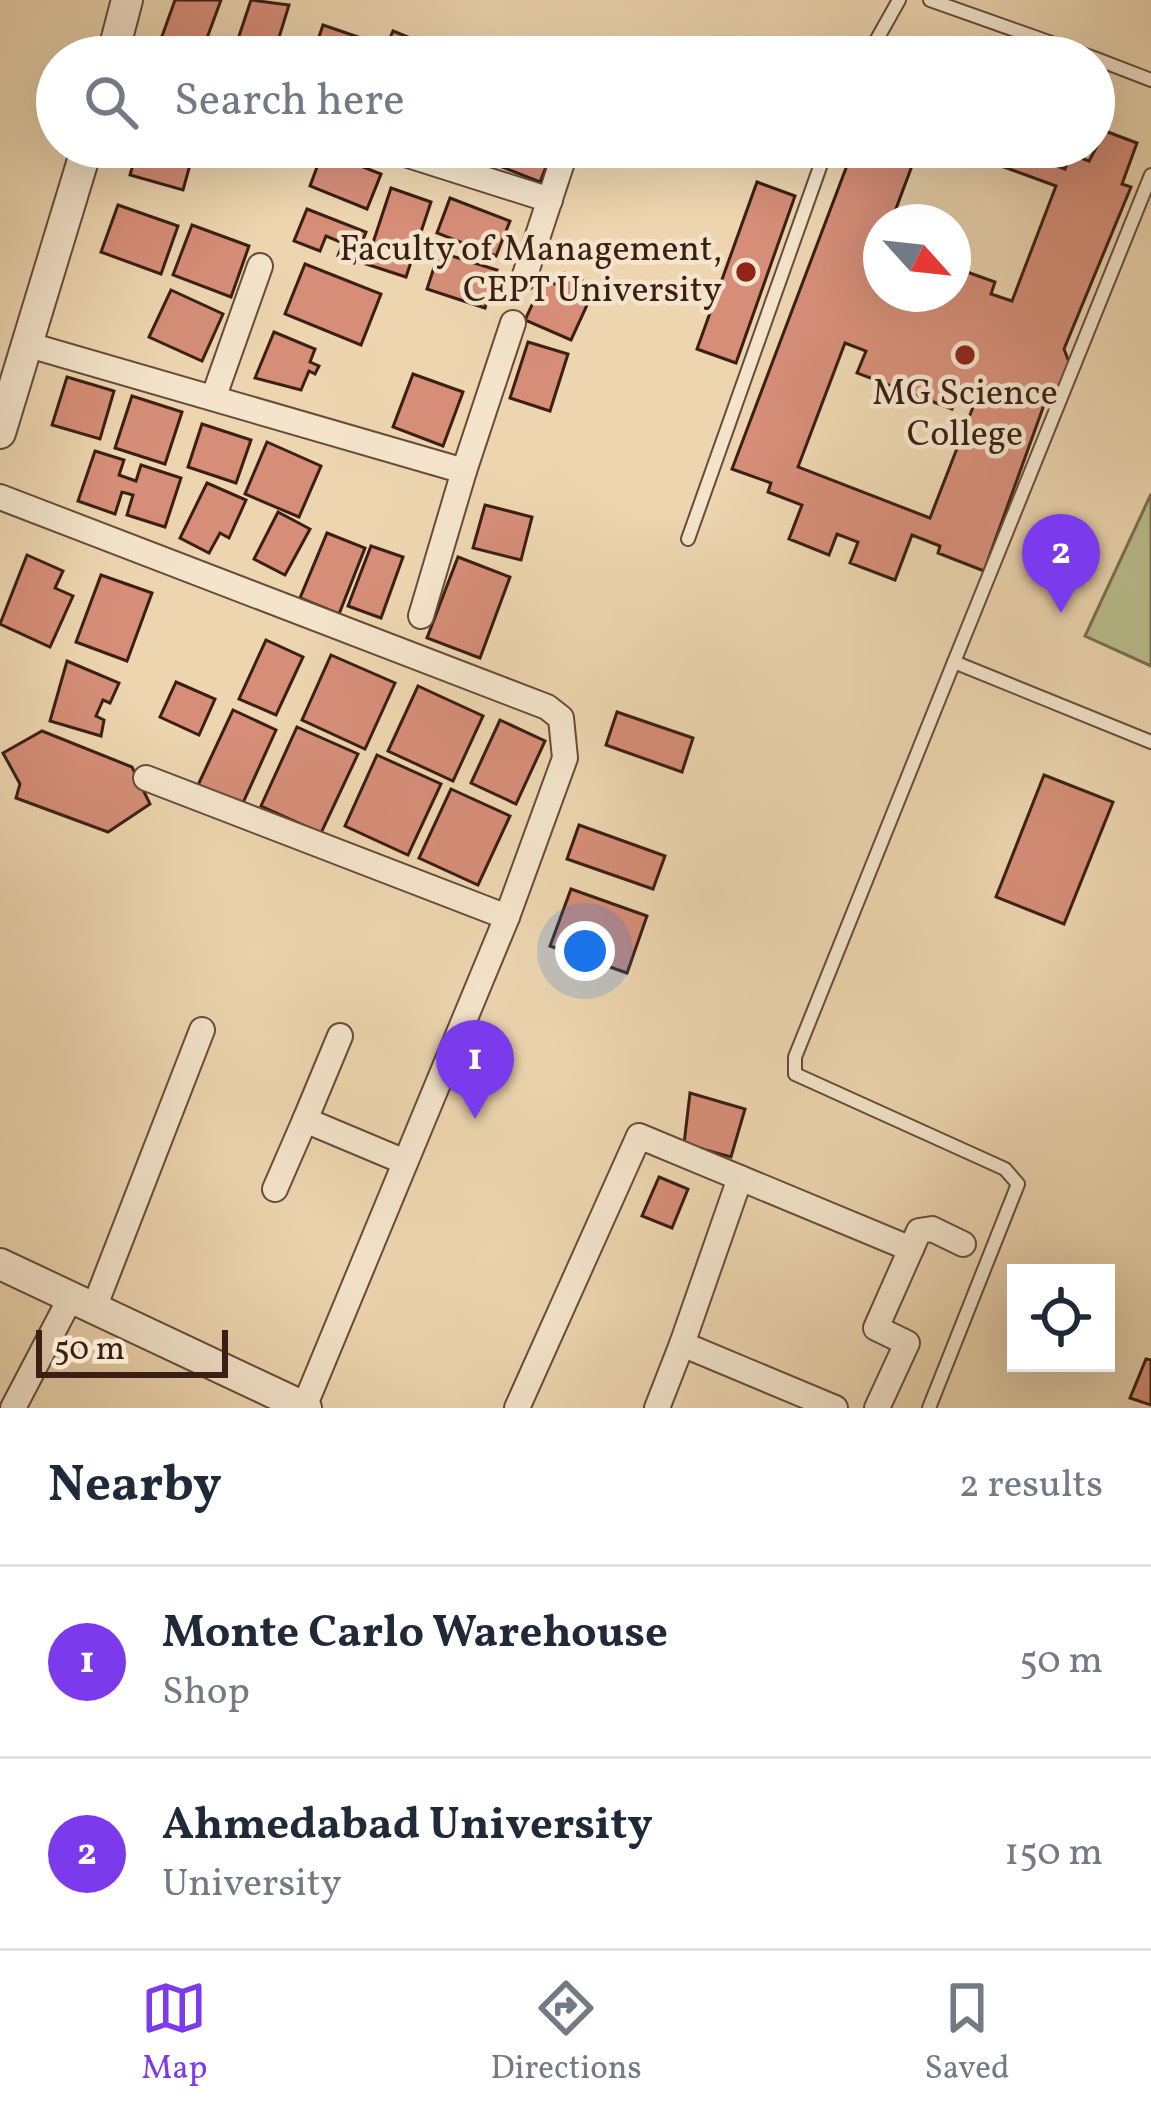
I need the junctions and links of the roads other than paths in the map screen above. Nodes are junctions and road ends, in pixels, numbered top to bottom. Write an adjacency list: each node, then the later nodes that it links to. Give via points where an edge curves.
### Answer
1 (128, 0): 4 (street)
2 (899, 0): 5 (lane)
3 (930, 0): 6 (lane)
4 (118, 36)
5 (879, 36)
6 (1031, 36)
7 (1115, 66): 8 (lane)
8 (1151, 80)
9 (81, 168): 18 (street)
10 (449, 168): 14 (street)
11 (561, 168): 14 (street)
12 (820, 168): 23 (lane)
13 (1151, 175): 25 (lane)
14 (550, 200): 16 (street)
15 (260, 266): 19 (street)
16 (524, 278)
17 (513, 323): 21 (street)
18 (29, 345): 19 (street); 20 (street)
19 (214, 396): 21 (street)
20 (0, 434)
21 (464, 471): 24 (street)
22 (0, 497): 28 (street, via 561,718 565,758)
23 (688, 538)
24 (421, 616)
25 (954, 662): 26 (lane); 46 (lane, via 793,1066 1005,1169 1018,1184)
26 (1151, 742)
27 (146, 778): 28 (street)
28 (507, 917): 32 (street)
29 (202, 1030): 38 (street)
30 (340, 1036): 31 (street)
31 (305, 1120): 32 (street); 34 (street)
32 (405, 1162): 40 (street)
33 (740, 1178): 36 (street); 39 (street); 42 (street, via 639,1136)
34 (275, 1189)
35 (963, 1244): 36 (street, via 932,1229 919,1231)
36 (911, 1250): 45 (street, via 876,1328 917,1347)
37 (0, 1264): 38 (street)
38 (82, 1303): 40 (street); 41 (street)
39 (682, 1344): 43 (street); 44 (street)
40 (305, 1407)
41 (13, 1408)
42 (518, 1408)
43 (657, 1408)
44 (836, 1408)
45 (877, 1408)
46 (929, 1408)

